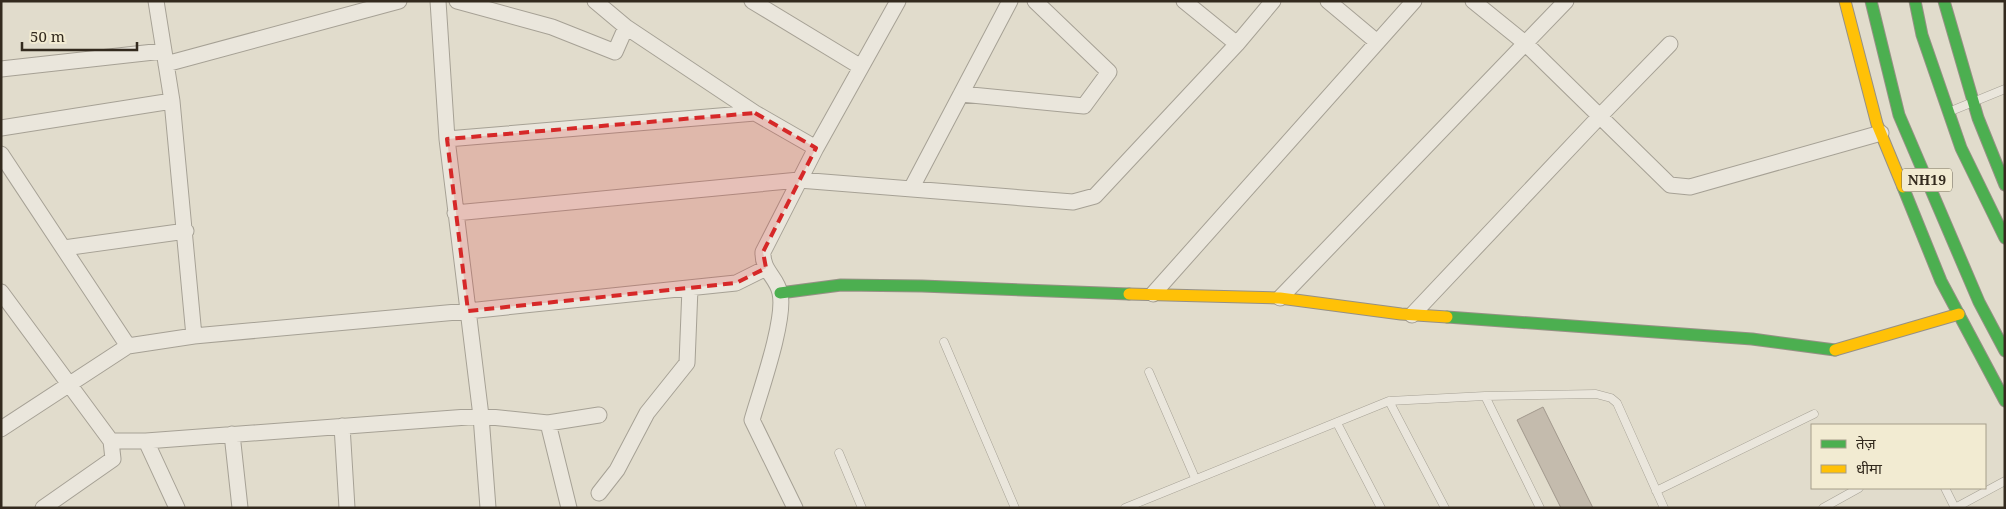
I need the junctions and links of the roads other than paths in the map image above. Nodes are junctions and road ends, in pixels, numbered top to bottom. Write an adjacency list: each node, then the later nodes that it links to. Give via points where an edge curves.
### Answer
1 (156, 1): 26 (street)
2 (399, 1): 26 (street)
3 (438, 1): 38 (street)
4 (457, 1): 21 (street, via 552,26 615,52)
5 (595, 1): 21 (street)
6 (600, 1): 21 (street)
7 (752, 1): 27 (street)
8 (898, 1): 27 (street)
9 (1010, 1): 30 (street)
10 (1035, 1): 30 (street, via 1109,72 1084,106)
11 (1184, 1): 24 (street)
12 (1273, 1): 24 (street)
13 (1328, 1): 22 (street)
14 (1414, 1): 22 (street)
15 (1473, 1): 23 (street)
16 (1566, 1): 23 (street)
17 (1846, 1): 37 (main road)
18 (1871, 1): 60 (main road, NH19, via 1899,115 1979,302)
19 (1915, 1): 33 (main road, NH19, via 1922,35)
20 (1944, 1): 32 (main road)
21 (624, 25): 34 (street)
22 (1378, 42): 51 (street)
23 (1525, 43): 35 (street); 53 (street)
24 (1236, 44): 43 (street, via 1096,196 1073,202)
25 (1670, 44): 35 (street)
26 (165, 57): 28 (street); 31 (street)
27 (861, 67): 39 (street)
28 (1, 69)
29 (2005, 89): 32 (lane)
30 (961, 94): 43 (street)
31 (172, 102): 36 (street); 45 (street)
32 (1973, 102): 33 (lane); 42 (main road)
33 (1948, 112): 46 (main road, NH19, via 1961,148)
34 (755, 113): 38 (street); 39 (street)
35 (1599, 117): 37 (street, via 1670,185 1690,187); 56 (street)
36 (1, 128)
37 (1881, 133): 55 (main road, via 1942,281)
38 (447, 139): 44 (street)
39 (816, 148): 41 (street)
40 (1, 154): 47 (street)
41 (799, 180): 43 (street); 44 (street); 48 (street, via 763,252)
42 (2005, 185)
43 (911, 189)
44 (455, 213): 54 (street)
45 (186, 231): 47 (street); 57 (street)
46 (2005, 238)
47 (64, 248): 59 (street)
48 (766, 268): 49 (street, via 736,283); 50 (street)
49 (690, 288): 54 (street); 82 (street, via 688,363 647,413 616,470)
50 (780, 293): 51 (main road, via 850,285); 89 (street, via 779,323 752,420)
51 (1153, 294): 53 (main road)
52 (3, 297): 62 (street)
53 (1280, 298): 56 (main road)
54 (468, 311): 57 (street); 68 (street)
55 (1959, 314): 56 (main road, via 1834,350 1752,339); 65 (main road)
56 (1412, 315)
57 (194, 336): 59 (street)
58 (944, 342): 91 (lane)
59 (128, 346): 62 (street)
60 (2005, 351)
61 (1149, 372): 77 (lane)
62 (69, 384): 72 (street); 74 (street)
63 (1485, 396): 64 (lane); 81 (lane, via 1596,394 1611,398 1617,404); 95 (lane)
64 (1388, 401): 70 (lane); 94 (lane)
65 (2005, 401)
66 (1814, 414): 81 (lane)
67 (599, 415): 69 (street)
68 (481, 416): 69 (street); 71 (street); 87 (street)
69 (548, 423): 88 (street)
70 (1337, 423): 77 (lane); 93 (lane)
71 (342, 426): 73 (street); 86 (street)
72 (1, 429)
73 (232, 434): 75 (street); 85 (street)
74 (111, 441): 75 (street); 83 (street, via 113,459)
75 (146, 441): 84 (street)
76 (839, 453): 90 (lane)
77 (1195, 478): 92 (lane)
78 (2005, 481): 80 (lane, via 1955,508)
79 (1857, 489): 97 (lane)
80 (1946, 489)
81 (1656, 491): 96 (lane)
82 (599, 493)
83 (43, 508)
84 (177, 508)
85 (240, 508)
86 (347, 508)
87 (488, 508)
88 (569, 508)
89 (794, 508)
90 (862, 508)
91 (1014, 508)
92 (1125, 508)
93 (1382, 508)
94 (1445, 508)
95 (1540, 508)
96 (1664, 508)
97 (1823, 508)

